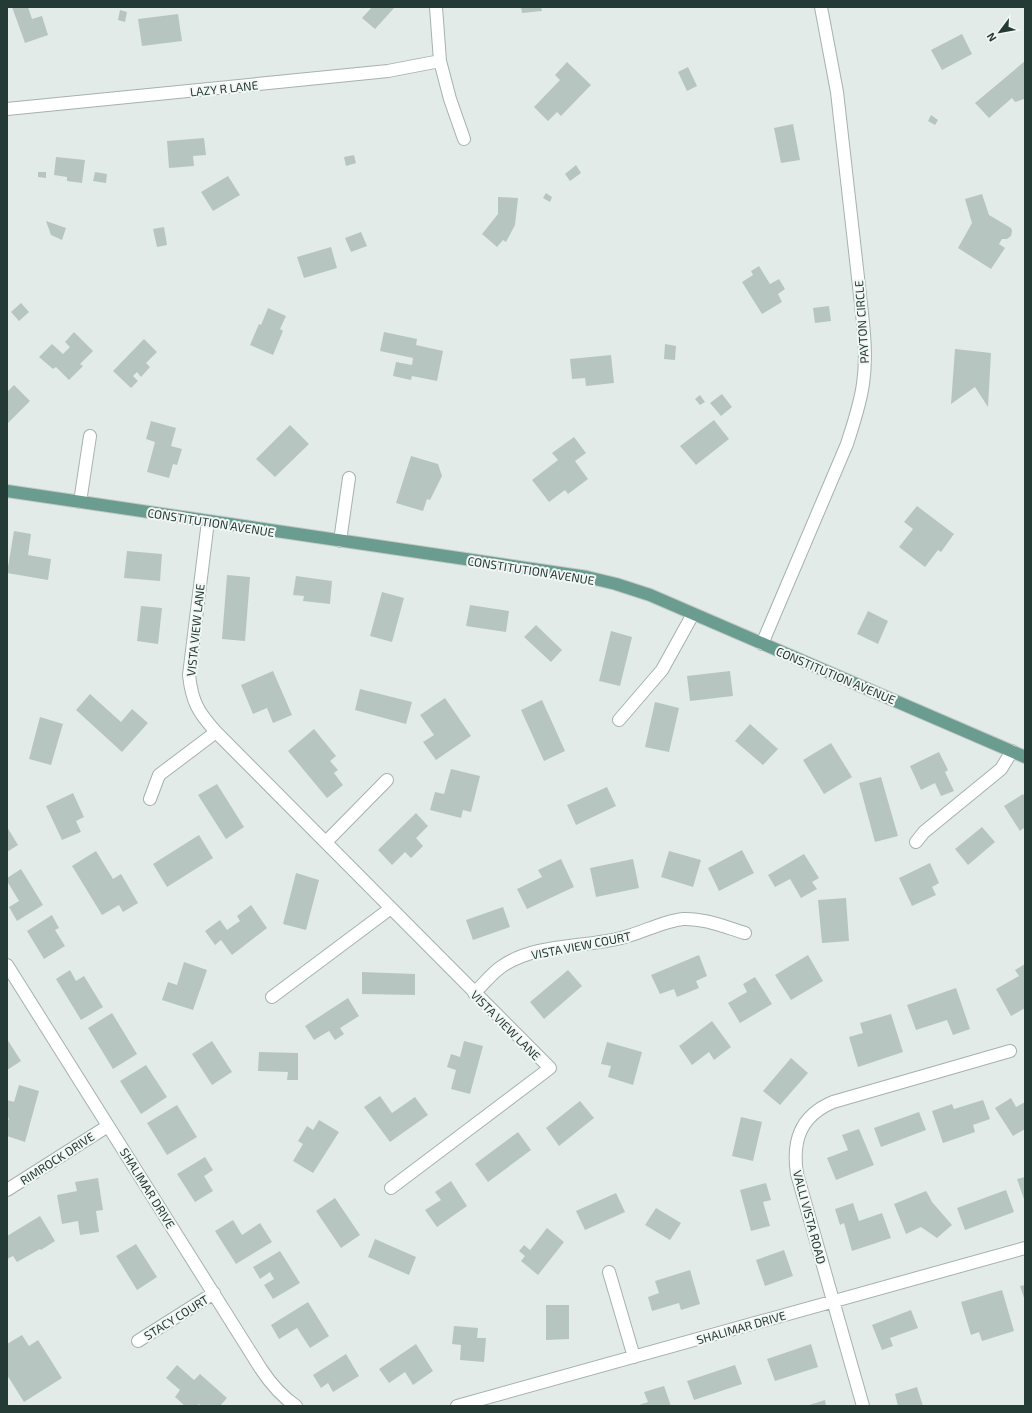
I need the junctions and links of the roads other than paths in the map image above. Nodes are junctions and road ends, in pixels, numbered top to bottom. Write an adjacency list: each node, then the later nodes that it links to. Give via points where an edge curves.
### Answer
1 (436, 7): 3 (street)
2 (821, 7): 13 (street, PAYTON CIRCLE, via 837,92 865,338 863,385 846,444)
3 (440, 61): 4 (street, LAZY R LANE, via 388,71); 5 (street)
4 (7, 109)
5 (464, 139)
6 (90, 436): 9 (street)
7 (349, 478): 11 (street)
8 (7, 491): 9 (main road, CONSTITUTION AVENUE)
9 (80, 502): 10 (main road, CONSTITUTION AVENUE)
10 (208, 521): 11 (main road, CONSTITUTION AVENUE); 15 (street, VISTA VIEW LANE, via 189,675 196,705)
11 (340, 541): 12 (main road, CONSTITUTION AVENUE, via 587,577 650,595)
12 (693, 614): 13 (main road, CONSTITUTION AVENUE); 14 (street, via 662,670)
13 (762, 644): 16 (main road, CONSTITUTION AVENUE)
14 (619, 720)
15 (216, 732): 19 (street, via 159,776); 20 (street, VISTA VIEW LANE)
16 (1012, 751): 17 (main road, CONSTITUTION AVENUE); 21 (street, via 1001,769 924,832)
17 (1025, 757)
18 (387, 780): 20 (street)
19 (150, 799)
20 (326, 842): 22 (street, VISTA VIEW LANE)
21 (916, 842)
22 (391, 908): 25 (street, VISTA VIEW LANE); 26 (street)
23 (745, 933): 25 (street, VISTA VIEW COURT, via 701,920 683,919 668,922 620,938 522,956 500,968)
24 (7, 965): 28 (street, SHALIMAR DRIVE)
25 (474, 993): 29 (street, VISTA VIEW LANE, via 550,1068)
26 (272, 997)
27 (1010, 1051): 34 (street, VALLI VISTA ROAD, via 833,1102 813,1113 805,1123 796,1146 797,1174)
28 (108, 1126): 30 (street, RIMROCK DRIVE); 33 (street, SHALIMAR DRIVE)
29 (391, 1188)
30 (7, 1190)
31 (1025, 1248): 34 (street, SHALIMAR DRIVE)
32 (609, 1272): 36 (street)
33 (214, 1293): 35 (street, STACY COURT); 37 (street, SHALIMAR DRIVE, via 273,1386)
34 (833, 1302): 36 (street, SHALIMAR DRIVE); 39 (street, VALLI VISTA ROAD)
35 (138, 1341)
36 (634, 1357): 38 (street, SHALIMAR DRIVE)
37 (296, 1406)
38 (457, 1406)
39 (863, 1406)

